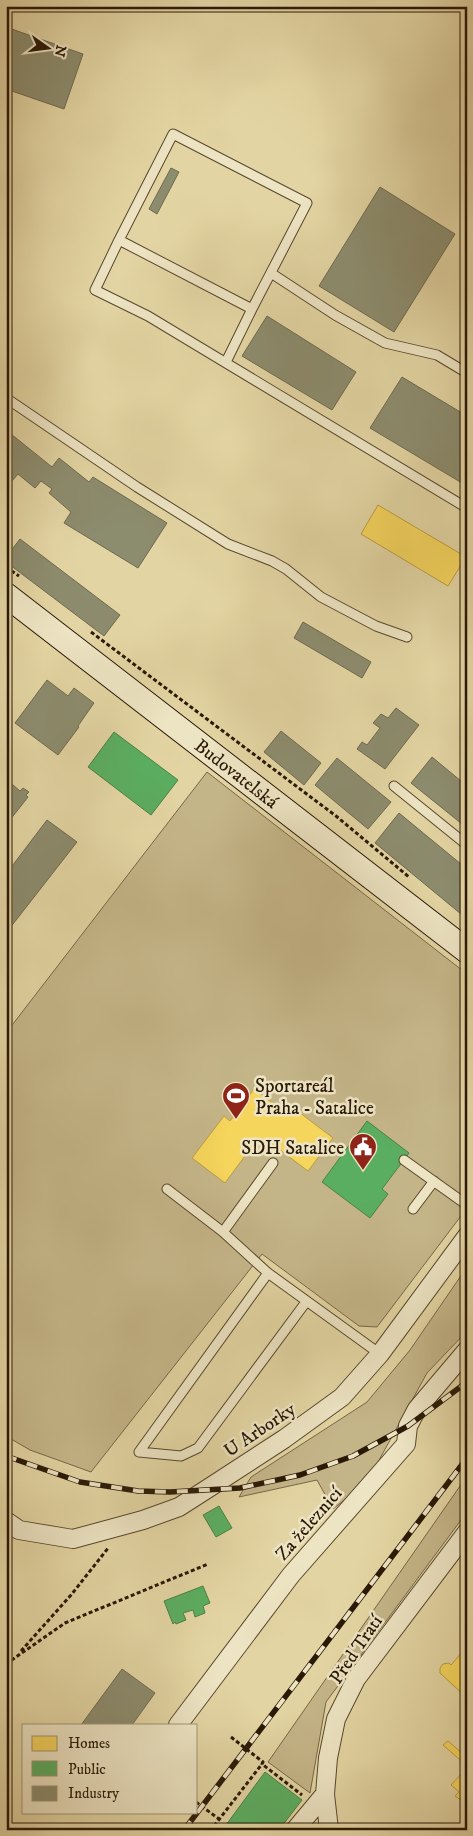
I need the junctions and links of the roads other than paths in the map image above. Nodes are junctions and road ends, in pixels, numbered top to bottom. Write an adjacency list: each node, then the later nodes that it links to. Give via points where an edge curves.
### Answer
1 (119, 240): 2 (lane, via 173,134 307,203); 3 (lane); 4 (lane, via 95,290 148,316)
2 (271, 273): 3 (lane); 5 (lane, via 385,343 437,355)
3 (252, 308): 4 (lane)
4 (226, 362): 7 (lane)
5 (467, 373)
6 (6, 398): 9 (lane, via 228,544 286,568 321,597 376,626)
7 (467, 508)
8 (14, 587): 12 (street, Budovatelská)
9 (407, 637)
10 (394, 786): 11 (lane)
11 (467, 845)
12 (467, 951)
13 (404, 1160): 15 (lane)
14 (273, 1163): 19 (lane)
15 (434, 1181): 17 (lane); 18 (lane)
16 (167, 1189): 19 (lane)
17 (467, 1205)
18 (413, 1209)
19 (223, 1232): 21 (lane)
20 (467, 1236): 24 (street, U Arborky)
21 (268, 1273): 22 (lane); 22 (lane, via 139,1452 181,1456 198,1448)
22 (306, 1302): 24 (lane)
23 (467, 1350): 27 (street, Za železnicí, via 417,1409 408,1426 406,1444 291,1574)
24 (380, 1354): 25 (street, U Arborky, via 342,1397 284,1439 179,1506 73,1539 18,1530)
25 (6, 1521)
26 (467, 1532): 28 (street, Před Tratí, via 356,1679 336,1719)
27 (179, 1724)
28 (320, 1800): 29 (street); 30 (street, Před Tratí)
29 (295, 1830)
30 (329, 1830)

